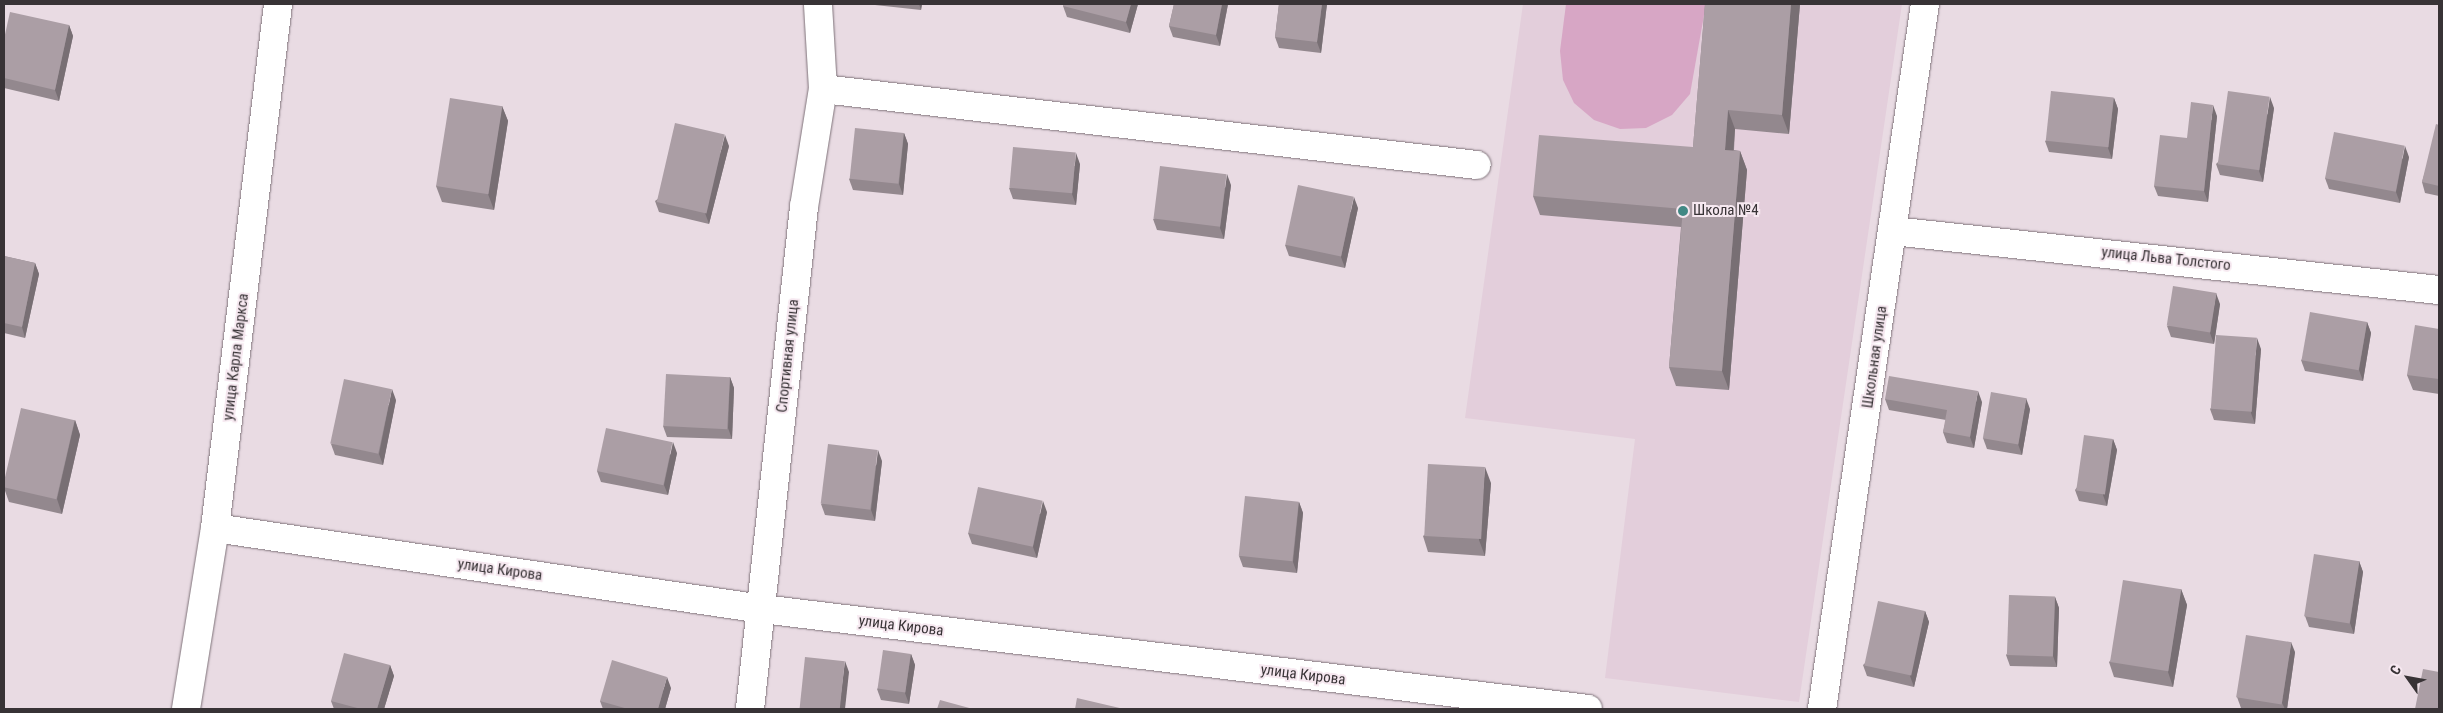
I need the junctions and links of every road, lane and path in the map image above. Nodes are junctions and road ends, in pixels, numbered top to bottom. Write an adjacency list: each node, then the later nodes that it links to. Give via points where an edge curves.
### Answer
1 (278, 4): 8 (street, улица Карла Маркса)
2 (818, 4): 4 (street, Спортивная улица)
3 (1925, 4): 6 (street, Школьная улица)
4 (823, 89): 5 (street); 9 (street, Спортивная улица, via 804,207)
5 (1477, 165)
6 (1893, 230): 7 (street, улица Льва Толстого); 13 (street, Школьная улица)
7 (2439, 290)
8 (216, 528): 9 (street, улица Кирова); 10 (street, улица Карла Маркса)
9 (762, 609): 11 (street, Спортивная улица); 12 (street, улица Кирова)
10 (186, 709)
11 (750, 709)
12 (1588, 709)
13 (1822, 709)

